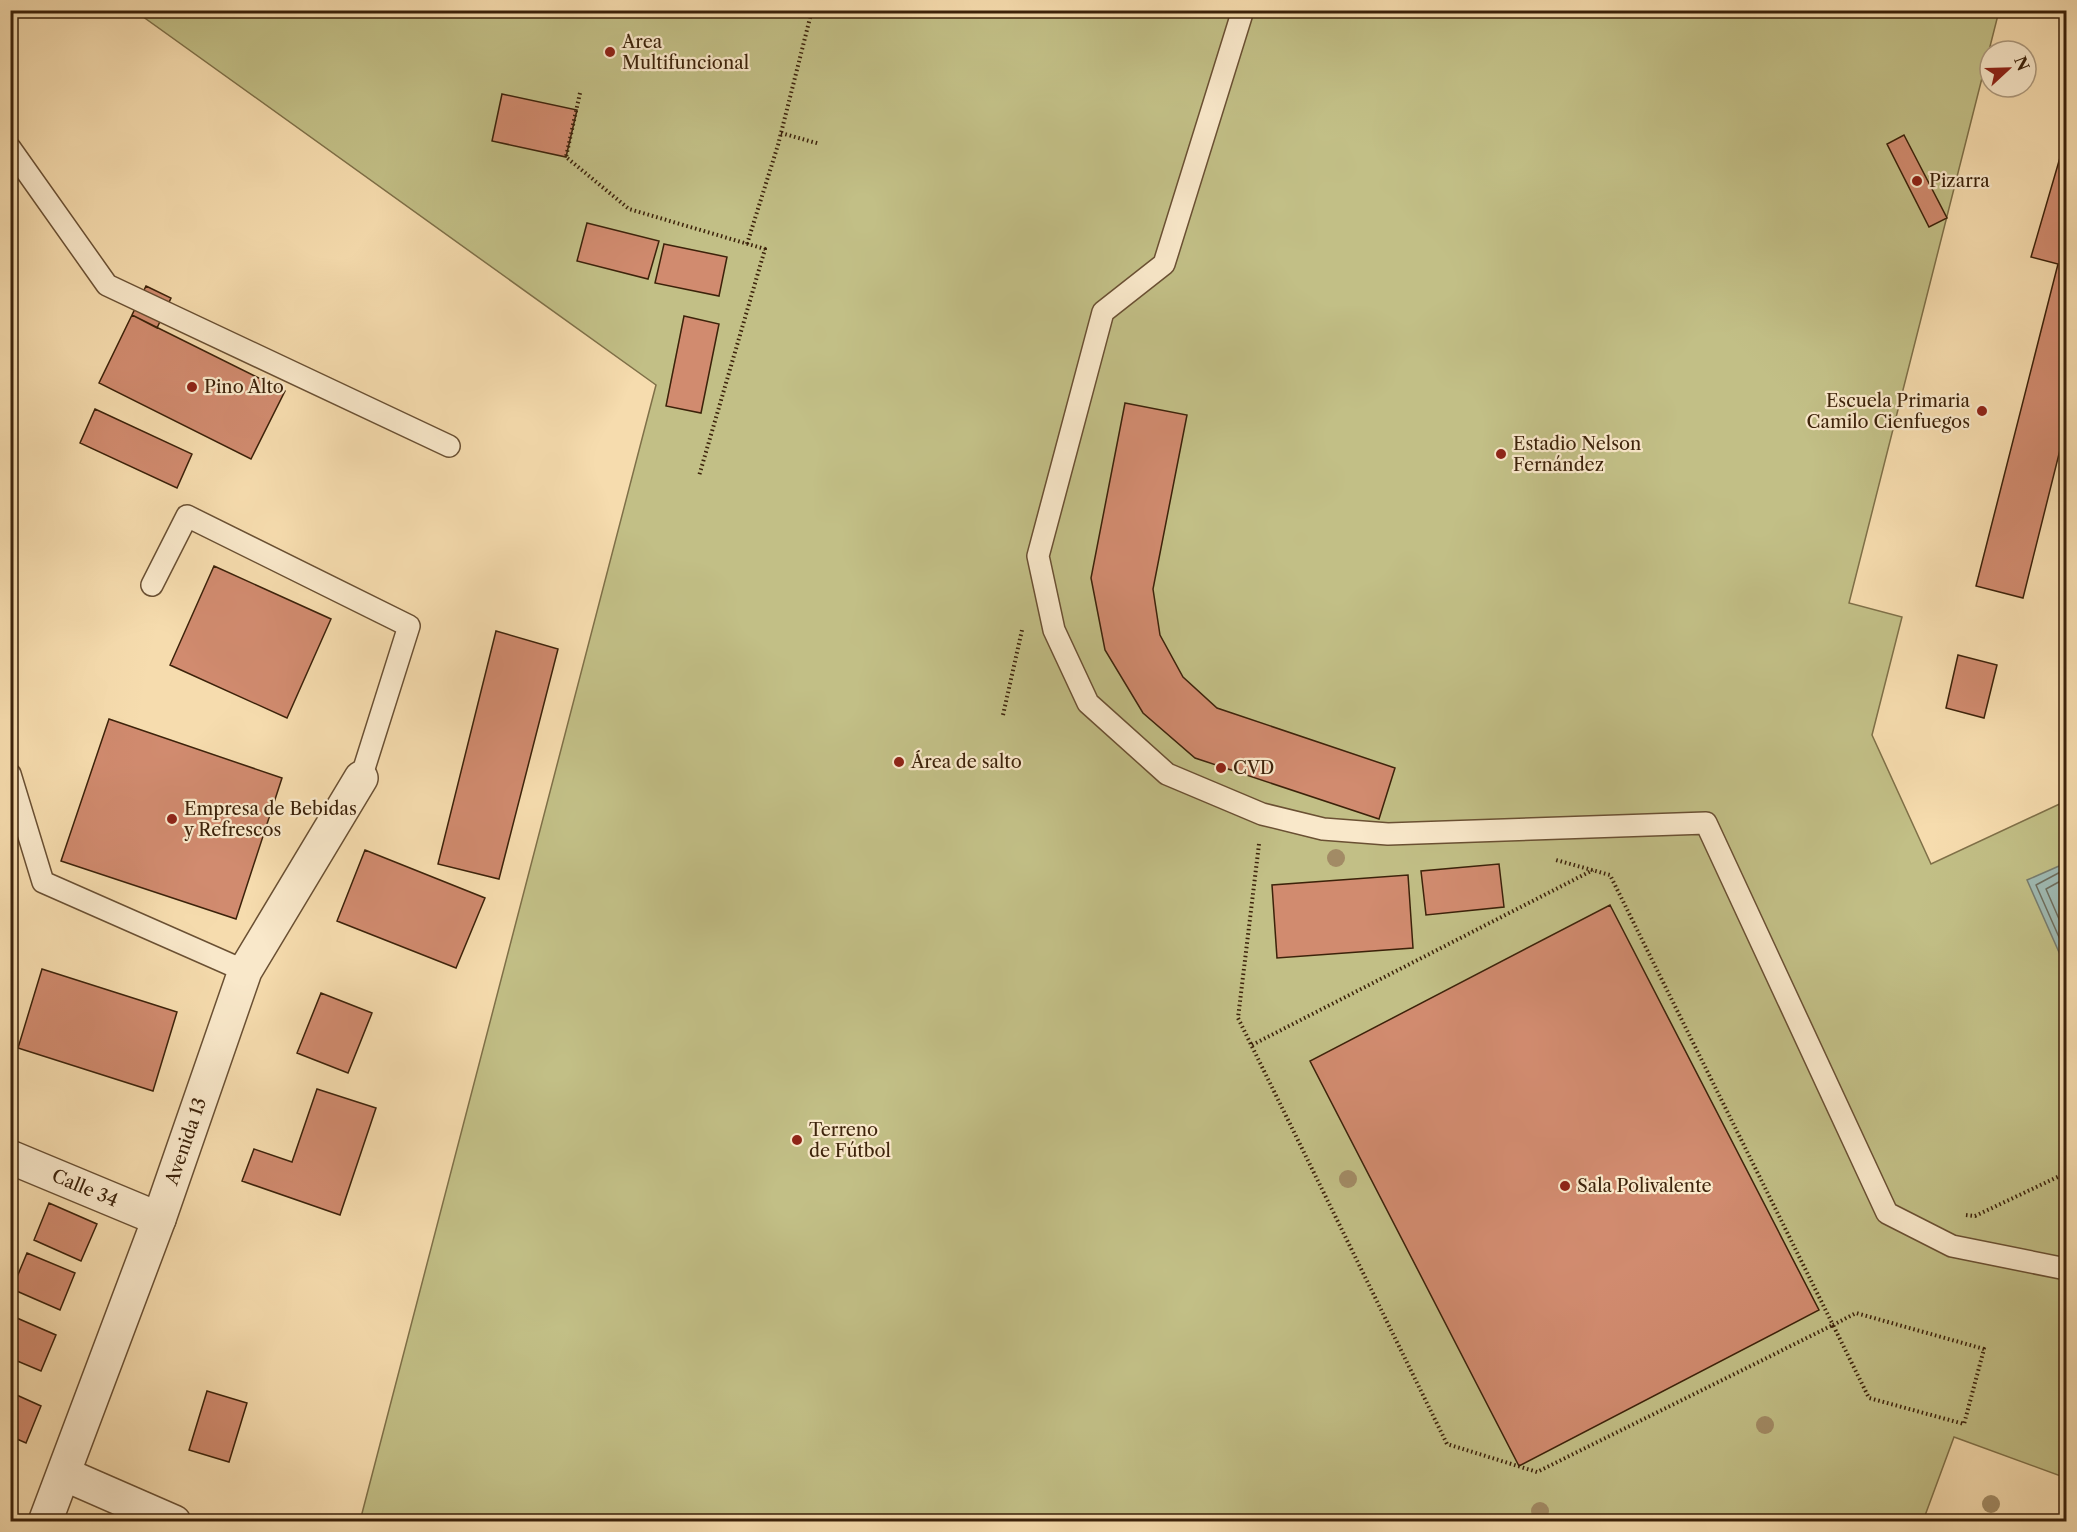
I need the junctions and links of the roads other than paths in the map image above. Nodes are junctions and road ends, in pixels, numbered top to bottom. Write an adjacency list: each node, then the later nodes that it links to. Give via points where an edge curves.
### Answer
1 (1243, 10): 10 (lane, via 1164,264 1103,312 1038,556 1054,630 1088,703 1167,774 1262,814 1323,829 1388,834 1706,823 1887,1213 1952,1246)
2 (10, 148): 3 (lane, via 107,285)
3 (449, 446)
4 (152, 585): 6 (lane, via 187,516 409,626)
5 (10, 774): 7 (lane, via 43,882)
6 (361, 778): 7 (street, Avenida 13)
7 (245, 971): 9 (street, Avenida 13)
8 (10, 1157): 9 (street, Calle 34)
9 (159, 1219): 11 (street, Avenida 13)
10 (2067, 1269)
11 (64, 1474): 12 (street, Avenida 13); 13 (street)
12 (45, 1521)
13 (174, 1521)

